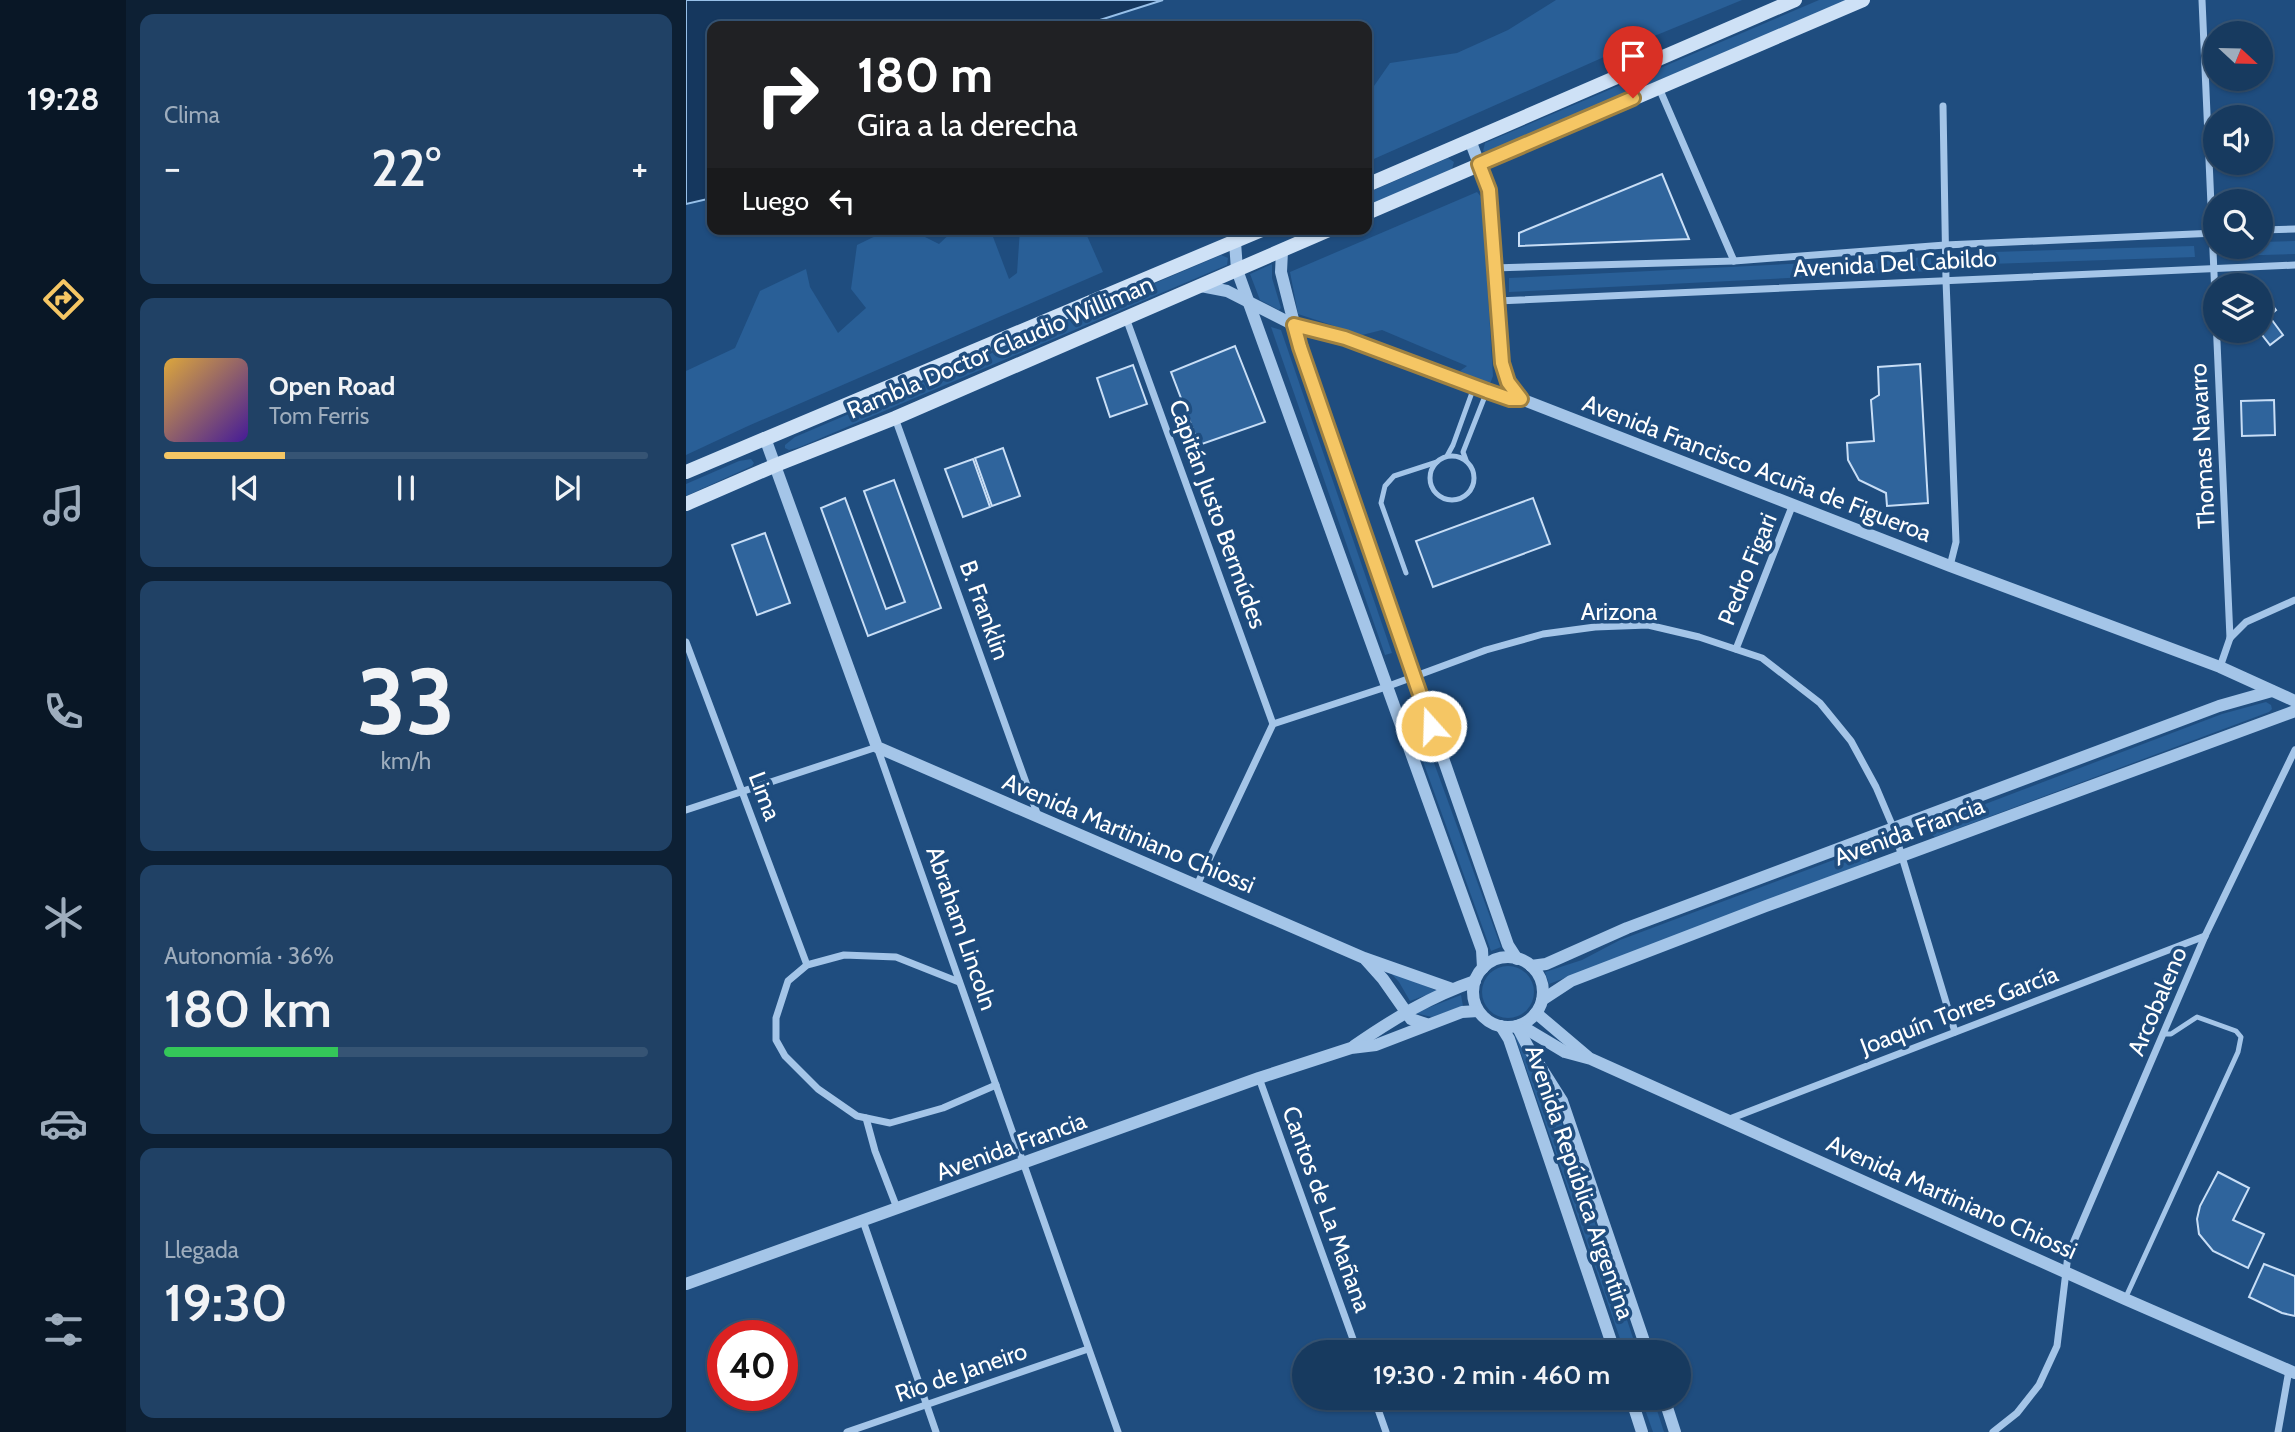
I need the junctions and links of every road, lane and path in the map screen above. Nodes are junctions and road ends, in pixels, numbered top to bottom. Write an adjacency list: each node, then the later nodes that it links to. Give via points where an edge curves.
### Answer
1 (1795, 0): 6 (main road)
2 (1863, 0): 4 (main road)
3 (2202, 0): 9 (street, Thomas Navarro)
4 (1659, 88): 7 (main road); 20 (street)
5 (1943, 106): 17 (street)
6 (1470, 140): 7 (street); 8 (main road)
7 (1479, 164): 10 (main road); 22 (street, via 1489,190)
8 (1372, 183)
9 (2211, 189)
10 (1372, 212)
11 (2295, 229): 12 (street)
12 (2273, 230)
13 (2203, 233): 17 (street, Avenida Del Cabildo)
14 (1251, 235): 16 (main road, Rambla Doctor Claudio Williman)
15 (1318, 235): 18 (main road, Rambla Doctor Claudio Williman)
16 (1235, 242): 24 (street); 35 (main road, Rambla Doctor Claudio Williman)
17 (1945, 245): 20 (street, Avenida Del Cabildo); 25 (street)
18 (1282, 251): 24 (main road, Rambla Doctor Claudio Williman); 30 (street, via 1281,272)
19 (2212, 259): 23 (street, Thomas Navarro)
20 (1734, 261): 22 (street, Avenida Del Cabildo)
21 (2295, 265): 23 (street, Avenida Del Cabildo)
22 (1493, 268): 27 (street)
23 (2212, 268): 25 (street, Avenida Del Cabildo); 46 (street, Thomas Navarro)
24 (1237, 270): 26 (main road, Rambla Doctor Claudio Williman); 28 (street)
25 (1946, 279): 27 (street, Avenida Del Cabildo); 43 (street, via 1956,542)
26 (1201, 286): 28 (street, Avenida Francisco Acuña de Figueroa); 29 (main road, Rambla Doctor Claudio Williman)
27 (1497, 301): 33 (street, via 1502,363 1508,382)
28 (1250, 302): 30 (street, Avenida Francisco Acuña de Figueroa); 51 (street)
29 (1126, 317): 34 (main road, Rambla Doctor Claudio Williman); 55 (street, Capitán Justo Bermúdes)
30 (1294, 325): 31 (street, Avenida Francisco Acuña de Figueroa, via 1345,338); 50 (street)
31 (1474, 387): 32 (street, Avenida Francisco Acuña de Figueroa); 36 (lane)
32 (1487, 391): 33 (street, Avenida Francisco Acuña de Figueroa); 38 (lane, via 1463,452)
33 (1521, 399): 41 (street, Avenida Francisco Acuña de Figueroa)
34 (895, 418): 39 (main road, Rambla Doctor Claudio Williman); 60 (street, B. Franklin)
35 (765, 438): 39 (street, Abraham Lincoln); 40 (main road, Rambla Doctor Claudio Williman)
36 (1447, 456): 37 (lane); 38 (lane)
37 (1437, 462): 38 (lane, via 1430,483 1435,493 1456,500 1473,485); 44 (lane, via 1394,476 1385,486 1381,503)
38 (1468, 463)
39 (776, 465): 42 (main road, Rambla Doctor Claudio Williman); 56 (street, Abraham Lincoln)
40 (686, 472)
41 (1794, 503): 43 (street, Avenida Francisco Acuña de Figueroa); 48 (street, Pedro Figari)
42 (686, 504)
43 (1950, 566): 49 (street, Avenida Francisco Acuña de Figueroa)
44 (1406, 573)
45 (2295, 600): 46 (street, via 2246,622)
46 (2230, 638): 49 (street)
47 (686, 642): 58 (street, Lima)
48 (1736, 649): 50 (street, Arizona, via 1648,625 1595,626 1542,634); 61 (street, Arizona, via 1762,658 1820,703 1851,741)
49 (2220, 667): 52 (street, Avenida Francisco Acuña de Figueroa)
50 (1414, 677): 51 (street, Arizona); 66 (street, via 1508,945)
51 (1386, 687): 55 (street, Arizona); 69 (street, via 1482,950)
52 (2272, 691): 53 (street, Avenida Francisco Acuña de Figueroa); 61 (street, Avenida Francia, via 2219,706)
53 (2295, 701)
54 (2295, 710): 62 (street, Avenida Francia)
55 (1273, 724): 63 (street)
56 (877, 747): 58 (street); 60 (street, Avenida Martiniano Chiossi); 71 (street, Abraham Lincoln)
57 (2295, 750): 64 (street, Arcobaleno)
58 (742, 791): 59 (street); 67 (street, Lima)
59 (686, 810)
60 (1038, 816): 63 (street, Avenida Martiniano Chiossi)
61 (1893, 827): 62 (street, Arizona); 68 (street, Avenida Francia, via 1627,928 1546,964)
62 (1902, 856): 73 (street, Avenida Francia, via 1571,981); 80 (street, Arizona)
63 (1197, 885): 65 (street, Avenida Martiniano Chiossi)
64 (2205, 936): 80 (street, Joaquín Torres García); 81 (street, Arcobaleno)
65 (1364, 958): 72 (street, Avenida Martiniano Chiossi); 75 (street, Avenida Martiniano Chiossi)
66 (1517, 959): 68 (street); 69 (street, via 1498,959)
67 (807, 965): 71 (street, via 844,955 895,957); 86 (street, via 788,981 776,1018 776,1040 785,1056 818,1089)
68 (1531, 966): 73 (street, via 1541,983)
69 (1483, 968): 70 (street)
70 (1475, 981): 72 (street, Avenida Francia); 74 (street)
71 (959, 982): 85 (street, Abraham Lincoln)
72 (1451, 989): 75 (street, Avenida Francia)
73 (1542, 1000): 76 (street)
74 (1478, 1011): 77 (street, Avenida Francia); 79 (street)
75 (1405, 1012): 77 (street, Avenida Martiniano Chiossi); 82 (street, Avenida Francia)
76 (1536, 1013): 78 (street); 83 (street, Avenida Martiniano Chiossi)
77 (1426, 1024): 82 (street, Avenida Francia, via 1376,1045)
78 (1519, 1025): 79 (street); 83 (street, Avenida Martiniano Chiossi, via 1565,1052); 96 (street, Avenida República Argentina, via 1562,1101)
79 (1501, 1026): 95 (street, Avenida República Argentina)
80 (1955, 1032): 87 (street, Joaquín Torres García)
81 (2163, 1034): 91 (street, Arcobaleno, via 2068,1255); 93 (lane, via 2171,1034 2197,1017 2236,1031 2241,1038)
82 (1351, 1048): 84 (street, Avenida Francia)
83 (1591, 1059): 87 (street, Avenida Martiniano Chiossi)
84 (1259, 1078): 88 (street, Avenida Francia); 94 (street, Cantos de La Mañana)
85 (996, 1085): 86 (street, via 943,1108 890,1123); 88 (street, Abraham Lincoln)
86 (866, 1118): 89 (street)
87 (1727, 1119): 91 (street, Avenida Martiniano Chiossi)
88 (1023, 1164): 89 (street, Avenida Francia); 97 (street, Abraham Lincoln)
89 (897, 1209): 90 (street, Avenida Francia)
90 (863, 1221): 92 (street, Avenida Francia); 99 (street)
91 (2066, 1272): 93 (street, Avenida Martiniano Chiossi); 109 (street, Arcobaleno, via 2057,1346 2039,1385 2017,1413)
92 (686, 1284)
93 (2125, 1299): 98 (street, Avenida Martiniano Chiossi)
94 (1353, 1340)
95 (1611, 1340)
96 (1644, 1340)
97 (1088, 1349): 99 (street, Rio de Janeiro); 105 (street, Abraham Lincoln)
98 (2292, 1371): 110 (street)
99 (926, 1405): 103 (street, Rio de Janeiro); 104 (street)
100 (1378, 1410): 106 (street)
101 (1635, 1410): 107 (street)
102 (1668, 1410): 108 (street)
103 (847, 1432)
104 (936, 1432)
105 (1118, 1432)
106 (1386, 1432)
107 (1642, 1432)
108 (1675, 1432)
109 (1993, 1432)
110 (2278, 1432)

